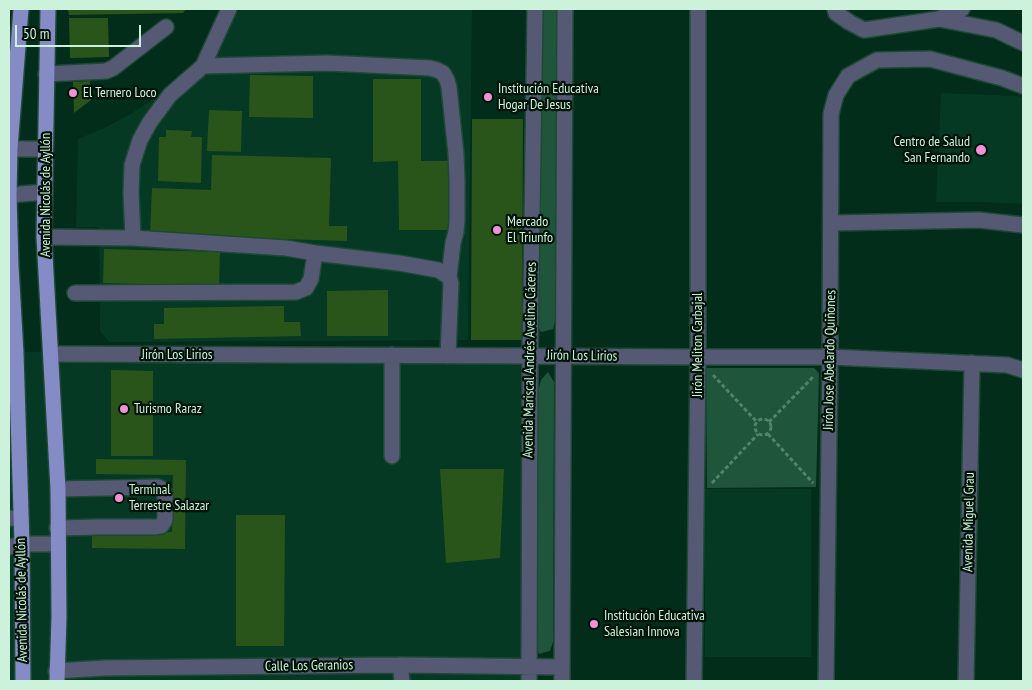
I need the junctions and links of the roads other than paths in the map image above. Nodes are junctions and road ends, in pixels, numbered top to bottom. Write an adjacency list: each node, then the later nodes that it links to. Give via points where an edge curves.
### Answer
1 (21, 9): 15 (main road, Avenida Nicolás de Ayllón)
2 (48, 9): 13 (main road, Avenida Nicolás de Ayllón)
3 (229, 9): 12 (street)
4 (535, 9): 29 (street, Avenida Mariscal Andrés Avelino Cáceres)
5 (565, 9): 30 (street)
6 (698, 9): 31 (street, Jirón Meliton Carbajal)
7 (835, 9): 9 (street, via 864,30)
8 (962, 9): 9 (street)
9 (939, 19): 11 (street, via 996,30)
10 (166, 27): 13 (street, via 106,71)
11 (1023, 43)
12 (203, 66): 22 (street, via 170,95 140,140 132,165); 24 (street, via 327,63 430,68 443,73 449,87 456,163 457,221)
13 (46, 74): 16 (main road, Avenida Nicolás de Ayllón)
14 (1023, 86): 19 (street, Jirón Jose Abelardo Quiñones, via 930,59 877,60 848,76 836,95 831,114)
15 (9, 148): 16 (street); 18 (main road, Avenida Nicolás de Ayllón)
16 (45, 148): 17 (main road, Avenida Nicolás de Ayllón)
17 (45, 192): 18 (street); 21 (main road, Avenida Nicolás de Ayllón)
18 (9, 195): 37 (main road, Avenida Nicolás de Ayllón, via 16,353)
19 (831, 224): 20 (street, via 980,220); 32 (street, Jirón Jose Abelardo Quiñones)
20 (1023, 224)
21 (44, 237): 22 (street); 26 (main road, Avenida Nicolás de Ayllón)
22 (133, 238): 23 (street, via 286,248)
23 (315, 253): 24 (street, via 400,263 438,270); 25 (street, via 311,280 306,288 296,292)
24 (449, 277): 28 (street)
25 (75, 293)
26 (51, 354): 27 (street, Jirón Los Lirios); 36 (main road, Avenida Nicolás de Ayllón)
27 (392, 355): 28 (street, Jirón Los Lirios); 35 (street)
28 (448, 356): 29 (street, Jirón Los Lirios)
29 (530, 356): 30 (street, Jirón Los Lirios); 42 (street, Avenida Mariscal Andrés Avelino Cáceres)
30 (564, 356): 31 (street, Jirón Los Lirios); 43 (street)
31 (698, 358): 32 (street, Jirón Los Lirios); 47 (street, Jirón Meliton Carbajal)
32 (830, 362): 33 (street, Jirón Los Lirios); 48 (street, Jirón Jose Abelardo Quiñones)
33 (972, 363): 34 (street, Jirón Los Lirios, via 1007,365); 49 (street, Avenida Miguel Grau)
34 (1023, 370)
35 (392, 456)
36 (58, 489): 38 (main road, Avenida Nicolás de Ayllón); 38 (street, via 158,487 165,493 165,520 161,526)
37 (15, 518): 40 (main road, Avenida Nicolás de Ayllón)
38 (58, 528): 39 (main road, Avenida Nicolás de Ayllón)
39 (58, 544): 40 (street); 44 (main road, Avenida Nicolás de Ayllón)
40 (15, 545): 45 (main road, Avenida Nicolás de Ayllón)
41 (400, 665): 42 (street, Calle Los Geranios); 44 (street, Calle Los Geranios, via 104,668); 46 (street)
42 (529, 674): 43 (street, Calle Los Geranios)
43 (562, 674)
44 (57, 676)
45 (23, 681)
46 (402, 681)
47 (694, 681)
48 (826, 681)
49 (966, 681)

